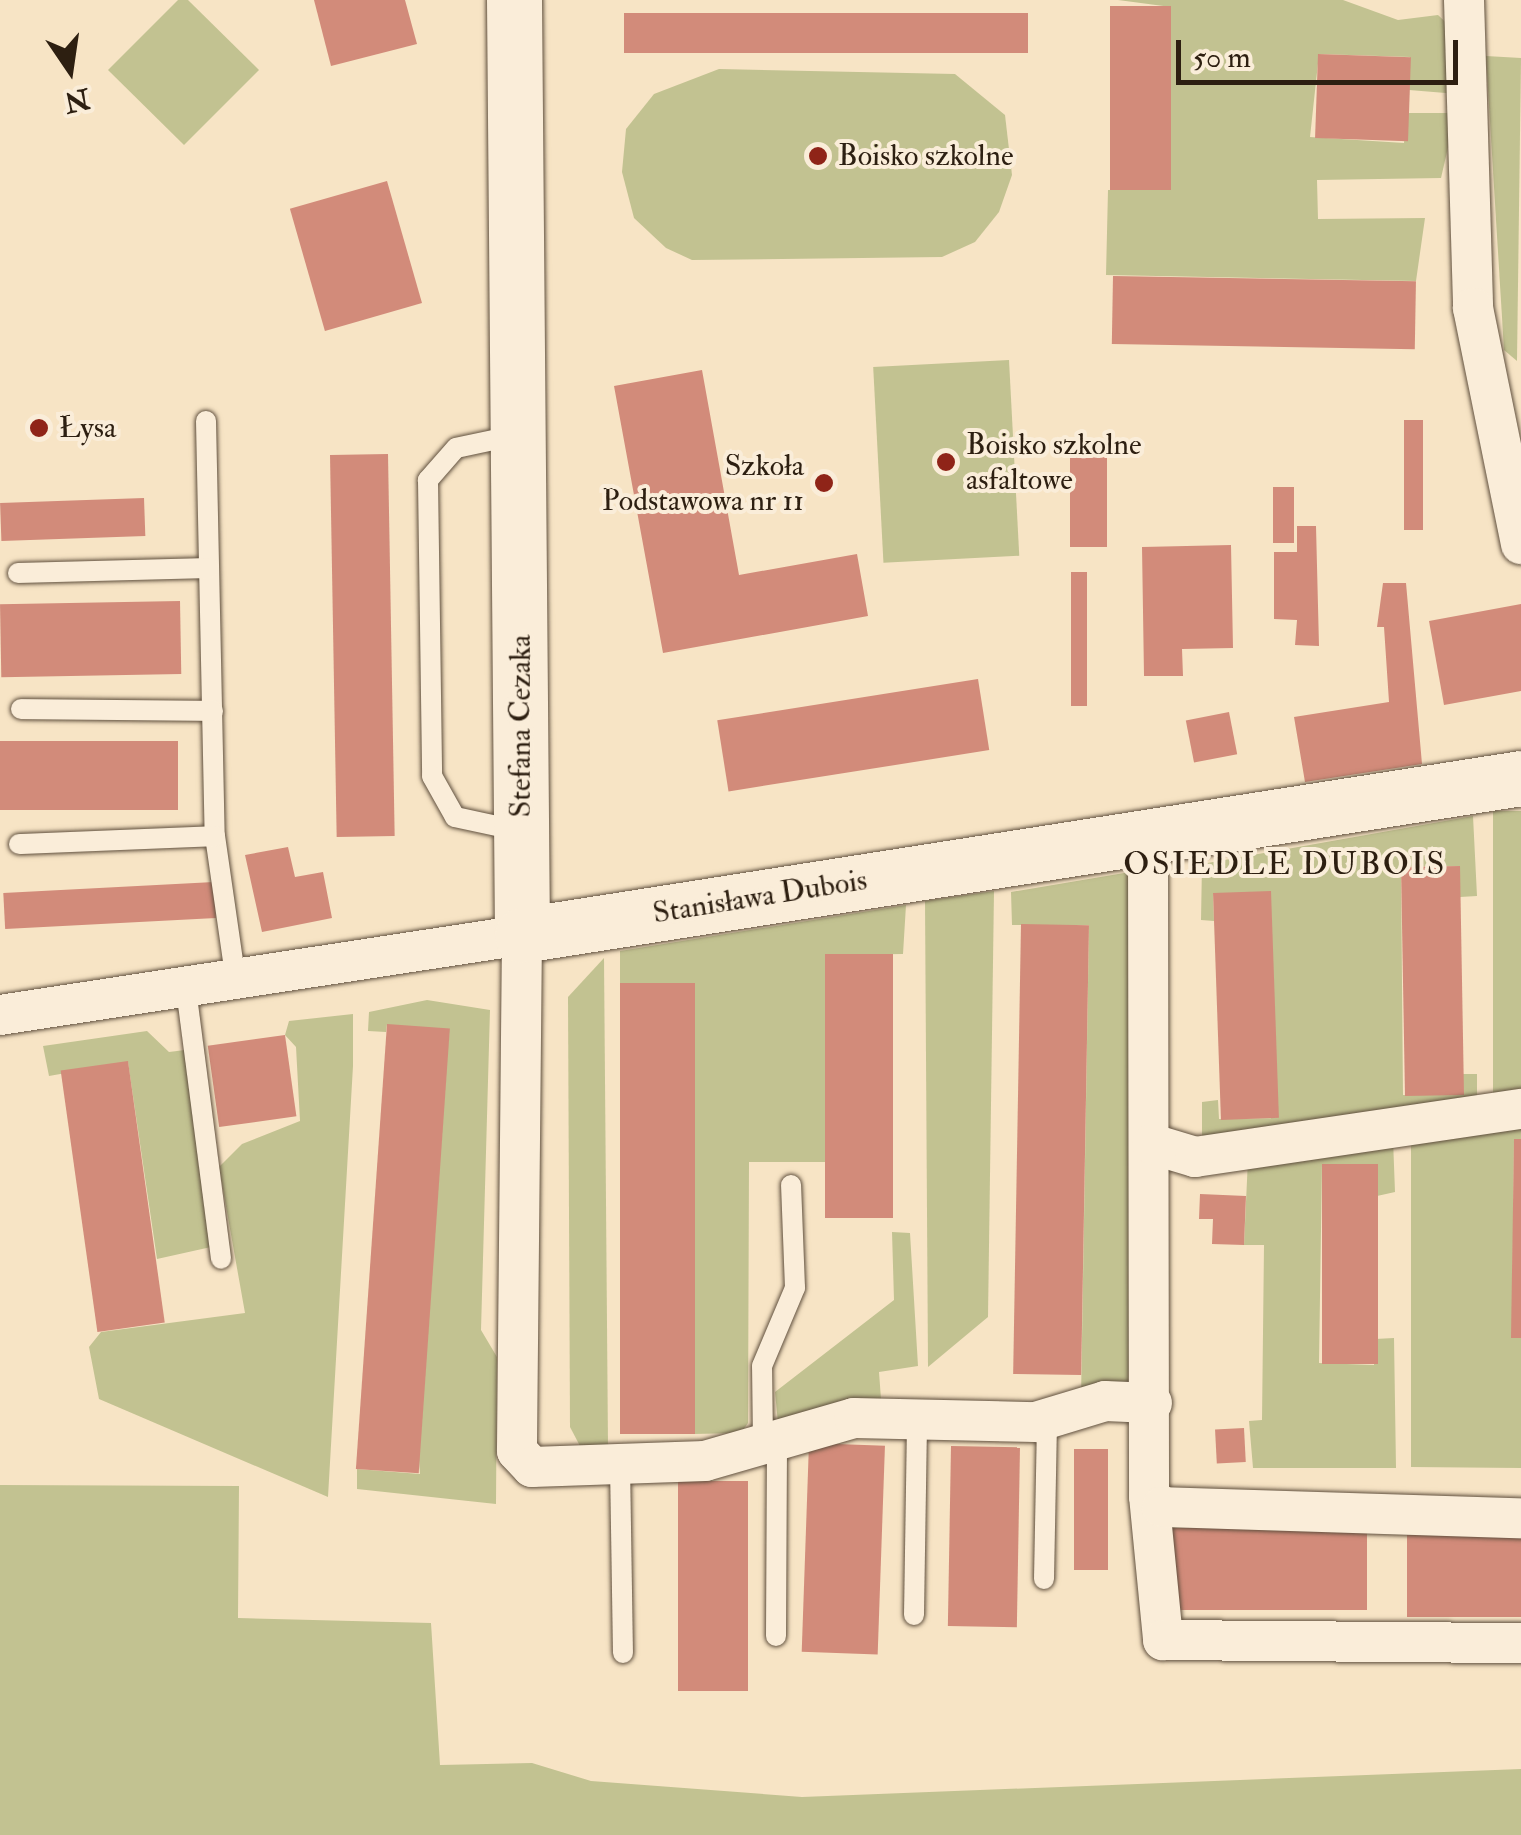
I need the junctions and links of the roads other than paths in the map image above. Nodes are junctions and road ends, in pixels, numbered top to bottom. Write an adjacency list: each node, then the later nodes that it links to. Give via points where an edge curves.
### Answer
1 (514, 0): 4 (street, Stefana Cezaka)
2 (1464, 0): 5 (street, via 1473,308)
3 (206, 421): 6 (lane)
4 (519, 434): 11 (street, Stefana Cezaka); 11 (lane, via 456,448 428,480 432,776 455,817)
5 (1521, 544)
6 (209, 568): 7 (lane); 9 (lane)
7 (18, 573)
8 (21, 709): 9 (lane)
9 (212, 711): 12 (lane)
10 (1521, 778): 13 (street, Stanisława Dubois)
11 (522, 832): 15 (street, Stefana Cezaka)
12 (215, 836): 14 (lane); 16 (lane)
13 (1148, 837): 15 (street, Stanisława Dubois); 20 (street)
14 (19, 844)
15 (522, 936): 16 (street, Stanisława Dubois); 27 (street, Stefana Cezaka, via 517,1451 532,1467)
16 (236, 982): 17 (street, Stanisława Dubois)
17 (186, 989): 18 (street, Stanisława Dubois); 22 (lane)
18 (0, 1016)
19 (1521, 1108): 20 (street, via 1195,1158)
20 (1152, 1144): 23 (street)
21 (791, 1186): 26 (lane, via 795,1288 762,1366)
22 (221, 1259)
23 (1152, 1403): 25 (street, via 1105,1401); 28 (street)
24 (917, 1420): 25 (street); 26 (street, via 854,1418); 31 (lane)
25 (1046, 1420): 30 (lane)
26 (770, 1442): 27 (street, via 705,1461); 32 (lane)
27 (620, 1464): 34 (lane)
28 (1148, 1496): 29 (street, via 1162,1507); 33 (street, via 1163,1640)
29 (1521, 1518)
30 (1044, 1579)
31 (914, 1615)
32 (776, 1636)
33 (1521, 1643)
34 (623, 1652)

